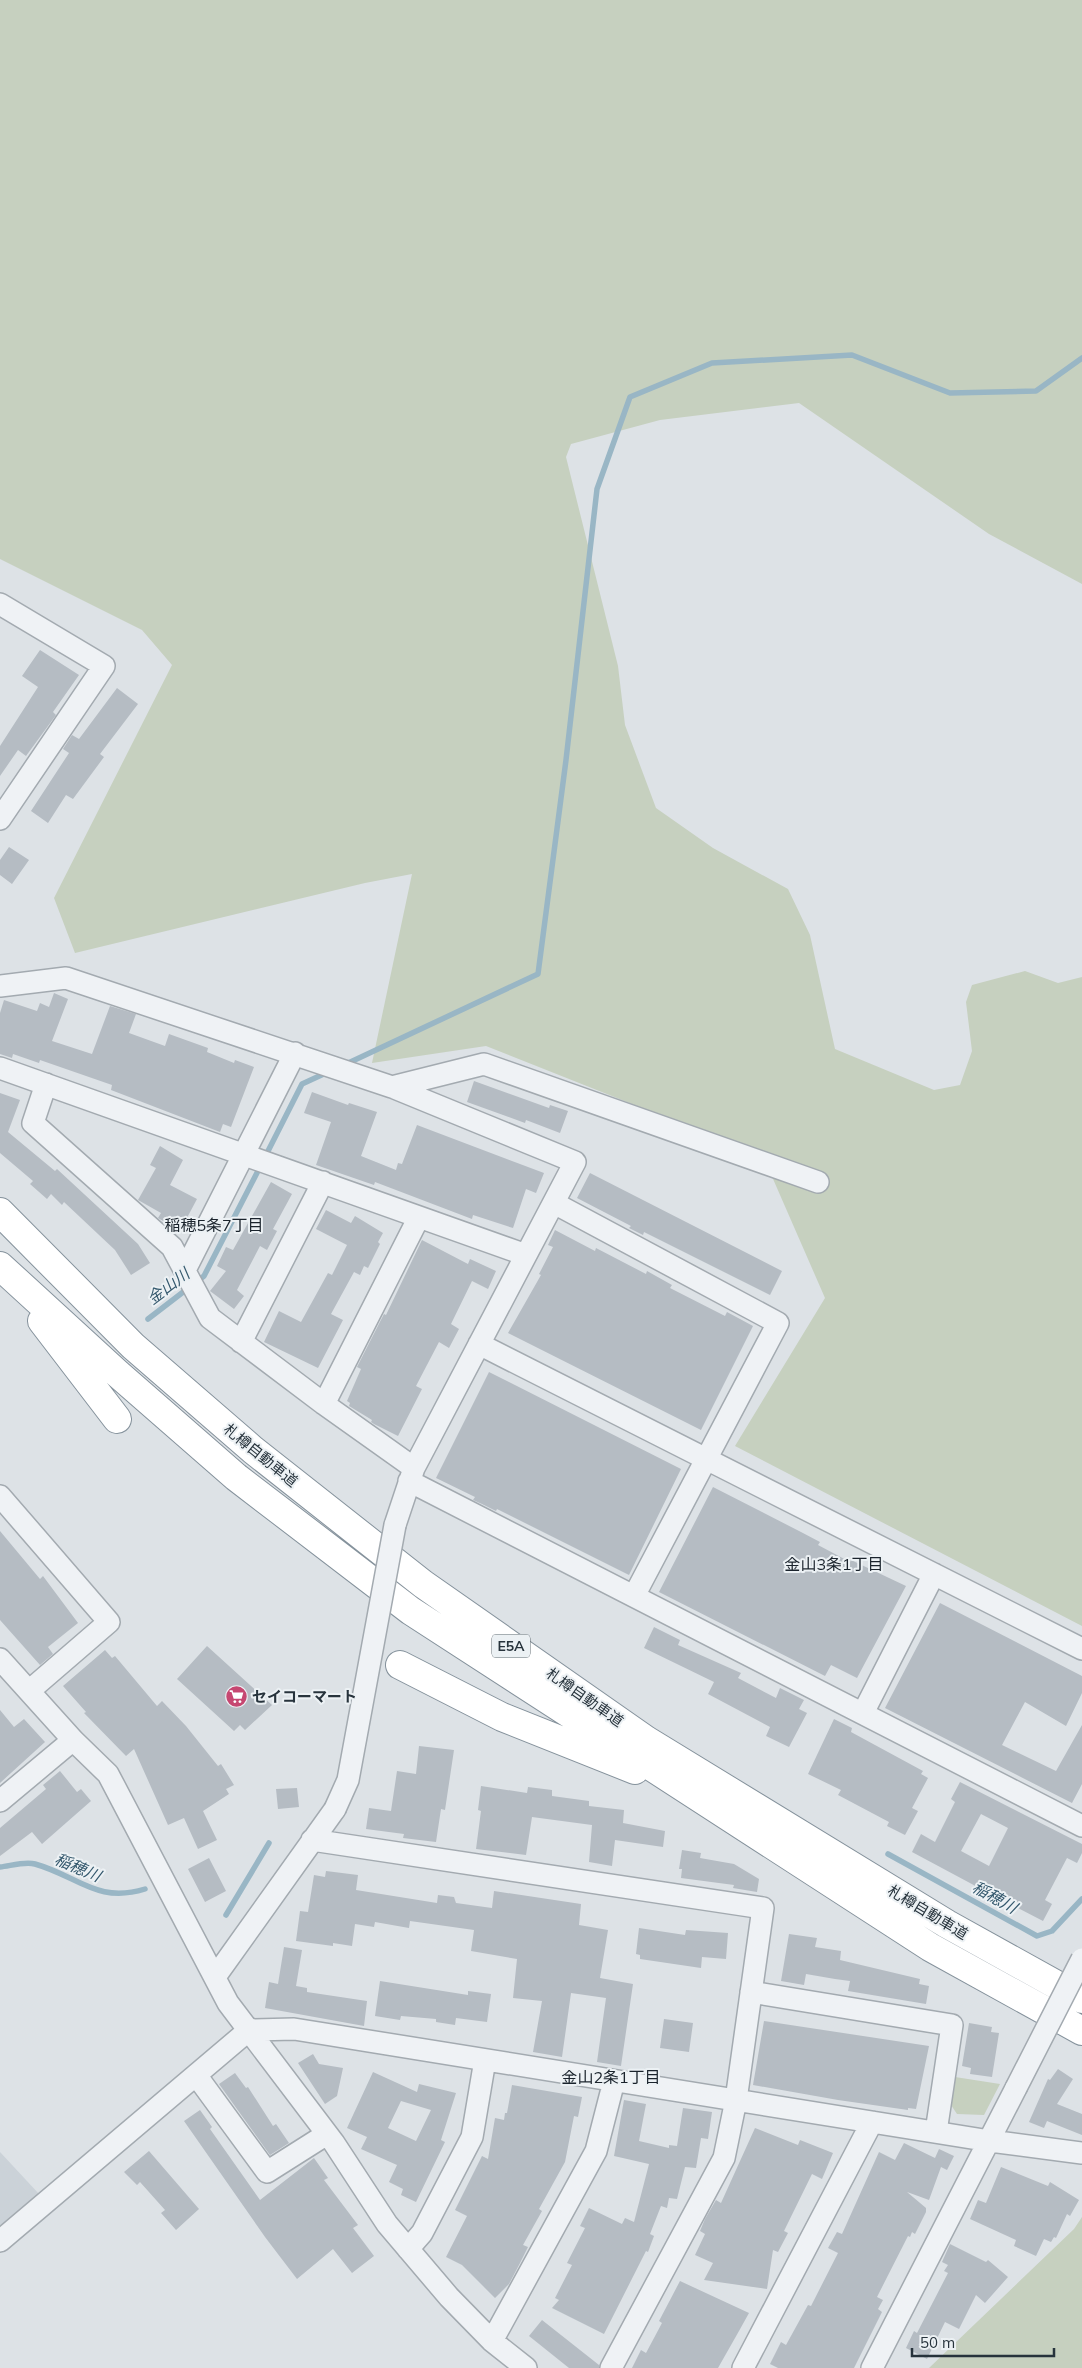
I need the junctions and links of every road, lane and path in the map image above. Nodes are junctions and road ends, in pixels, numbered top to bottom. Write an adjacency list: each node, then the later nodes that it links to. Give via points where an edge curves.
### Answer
1 (0, 604): 2 (street, via 104,666)
2 (0, 819)
3 (0, 986): 4 (street, via 66,978)
4 (295, 1053): 7 (street); 8 (street)
5 (0, 1068): 6 (street)
6 (46, 1084): 8 (street); 16 (street, via 33,1123 172,1247)
7 (392, 1087): 10 (street, via 484,1064); 11 (street, via 575,1162)
8 (247, 1156): 9 (street); 16 (street)
9 (323, 1182): 13 (street); 17 (street)
10 (818, 1182)
11 (554, 1203): 14 (street); 21 (street, via 778,1323)
12 (0, 1212): 39 (highway, 札樽自動車道 / E5A, via 133,1346 253,1450 423,1584 646,1740 947,1924)
13 (419, 1217): 14 (street); 19 (street)
14 (526, 1255): 18 (street)
15 (1, 1266): 20 (highway); 32 (highway, 札樽自動車道 / E5A, via 236,1477 411,1611)
16 (186, 1272): 17 (street, via 210,1318)
17 (242, 1342): 19 (street)
18 (479, 1344): 21 (street); 22 (street)
19 (324, 1404): 22 (street)
20 (117, 1419)
21 (705, 1458): 24 (street); 25 (street)
22 (411, 1474): 25 (street); 35 (street, bridge, via 395,1525 348,1780 335,1809)
23 (0, 1496): 29 (street, via 109,1622)
24 (934, 1574): 26 (street); 30 (street)
25 (634, 1596): 30 (street)
26 (1082, 1649)
27 (0, 1658): 29 (street)
28 (400, 1664): 32 (highway, via 502,1717)
29 (29, 1691): 31 (street)
30 (862, 1714): 34 (street)
31 (73, 1740): 33 (street); 37 (street, via 108,1774)
32 (694, 1794): 41 (highway, 札樽自動車道 / E5A, via 930,1947)
33 (0, 1801)
34 (1082, 1826)
35 (312, 1840): 37 (street); 38 (street, via 763,1908)
36 (1082, 1959): 49 (street, bridge)
37 (215, 1977): 40 (street, via 228,2003)
38 (751, 1992): 45 (street); 47 (street, via 952,2024)
39 (1082, 1999)
40 (248, 2030): 42 (street, via 294,2029); 43 (street); 48 (street)
41 (1082, 2032)
42 (485, 2060): 44 (street); 52 (street, via 472,2137 422,2233)
43 (196, 2075): 48 (street, via 267,2172); 51 (street)
44 (614, 2080): 45 (street); 53 (street, via 596,2150)
45 (736, 2100): 46 (street); 55 (street, via 724,2158)
46 (872, 2122): 47 (street); 56 (street)
47 (936, 2132): 49 (street)
48 (327, 2134): 52 (street, via 387,2224)
49 (990, 2141): 50 (street); 57 (street)
50 (1082, 2153)
51 (0, 2240)
52 (408, 2249): 53 (street)
53 (492, 2341): 54 (street)
54 (526, 2368)
55 (611, 2368)
56 (743, 2368)
57 (872, 2368)

